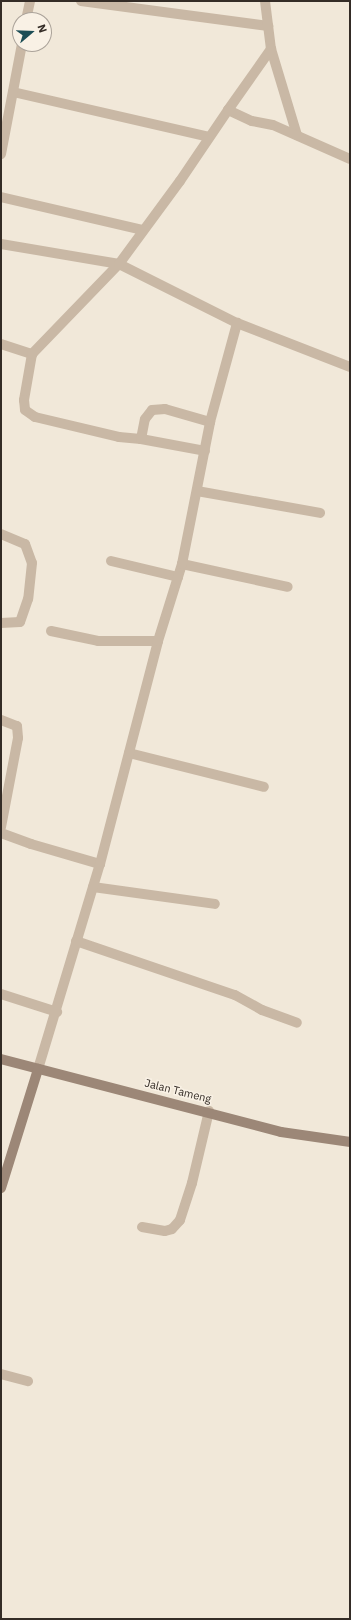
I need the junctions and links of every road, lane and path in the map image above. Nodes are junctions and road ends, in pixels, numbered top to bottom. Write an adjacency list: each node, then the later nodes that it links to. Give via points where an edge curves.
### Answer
1 (30, 1): 4 (street)
2 (81, 1): 5 (street)
3 (265, 1): 5 (street)
4 (28, 12)
5 (268, 26): 6 (street)
6 (271, 48): 9 (street); 10 (street)
7 (20, 52): 8 (street)
8 (13, 92): 11 (street); 12 (street)
9 (228, 110): 10 (street); 11 (street)
10 (297, 135): 13 (street)
11 (209, 137): 15 (street)
12 (1, 154)
13 (350, 159)
14 (1, 197): 15 (street)
15 (143, 230): 17 (street)
16 (1, 244): 17 (street)
17 (119, 264): 18 (street); 20 (street)
18 (237, 323): 21 (street); 22 (street)
19 (1, 344): 20 (street)
20 (32, 354): 23 (street, via 25,410 35,417 119,437)
21 (350, 367)
22 (210, 422): 23 (street, via 165,409 152,410 145,420); 24 (street)
23 (141, 439): 24 (street)
24 (204, 451): 25 (street)
25 (197, 491): 26 (street); 29 (street)
26 (320, 513)
27 (1, 534): 32 (street, via 24,544 32,563 28,599 20,622)
28 (111, 561): 30 (street)
29 (182, 564): 30 (street); 31 (street)
30 (178, 577): 34 (street)
31 (288, 587)
32 (1, 623)
33 (51, 631): 34 (street, via 98,641)
34 (158, 641): 36 (street)
35 (1, 720): 38 (street, via 16,726 18,738)
36 (129, 753): 37 (street); 40 (street)
37 (264, 787)
38 (1, 827)
39 (1, 833): 40 (street)
40 (100, 864): 41 (street)
41 (93, 887): 42 (street); 43 (street)
42 (215, 904)
43 (76, 941): 45 (street); 46 (street, via 235,995 262,1010)
44 (1, 994): 45 (street)
45 (57, 1012): 48 (street)
46 (297, 1023)
47 (1, 1059): 48 (street, Jalan Tameng)
48 (38, 1069): 49 (street, Jalan Tameng); 51 (street)
49 (209, 1111): 50 (street, Jalan Tameng, via 281,1132); 52 (street, via 192,1183 180,1220 172,1229 165,1231)
50 (350, 1142)
51 (1, 1188)
52 (142, 1227)
53 (1, 1374): 54 (street)
54 (28, 1382)

